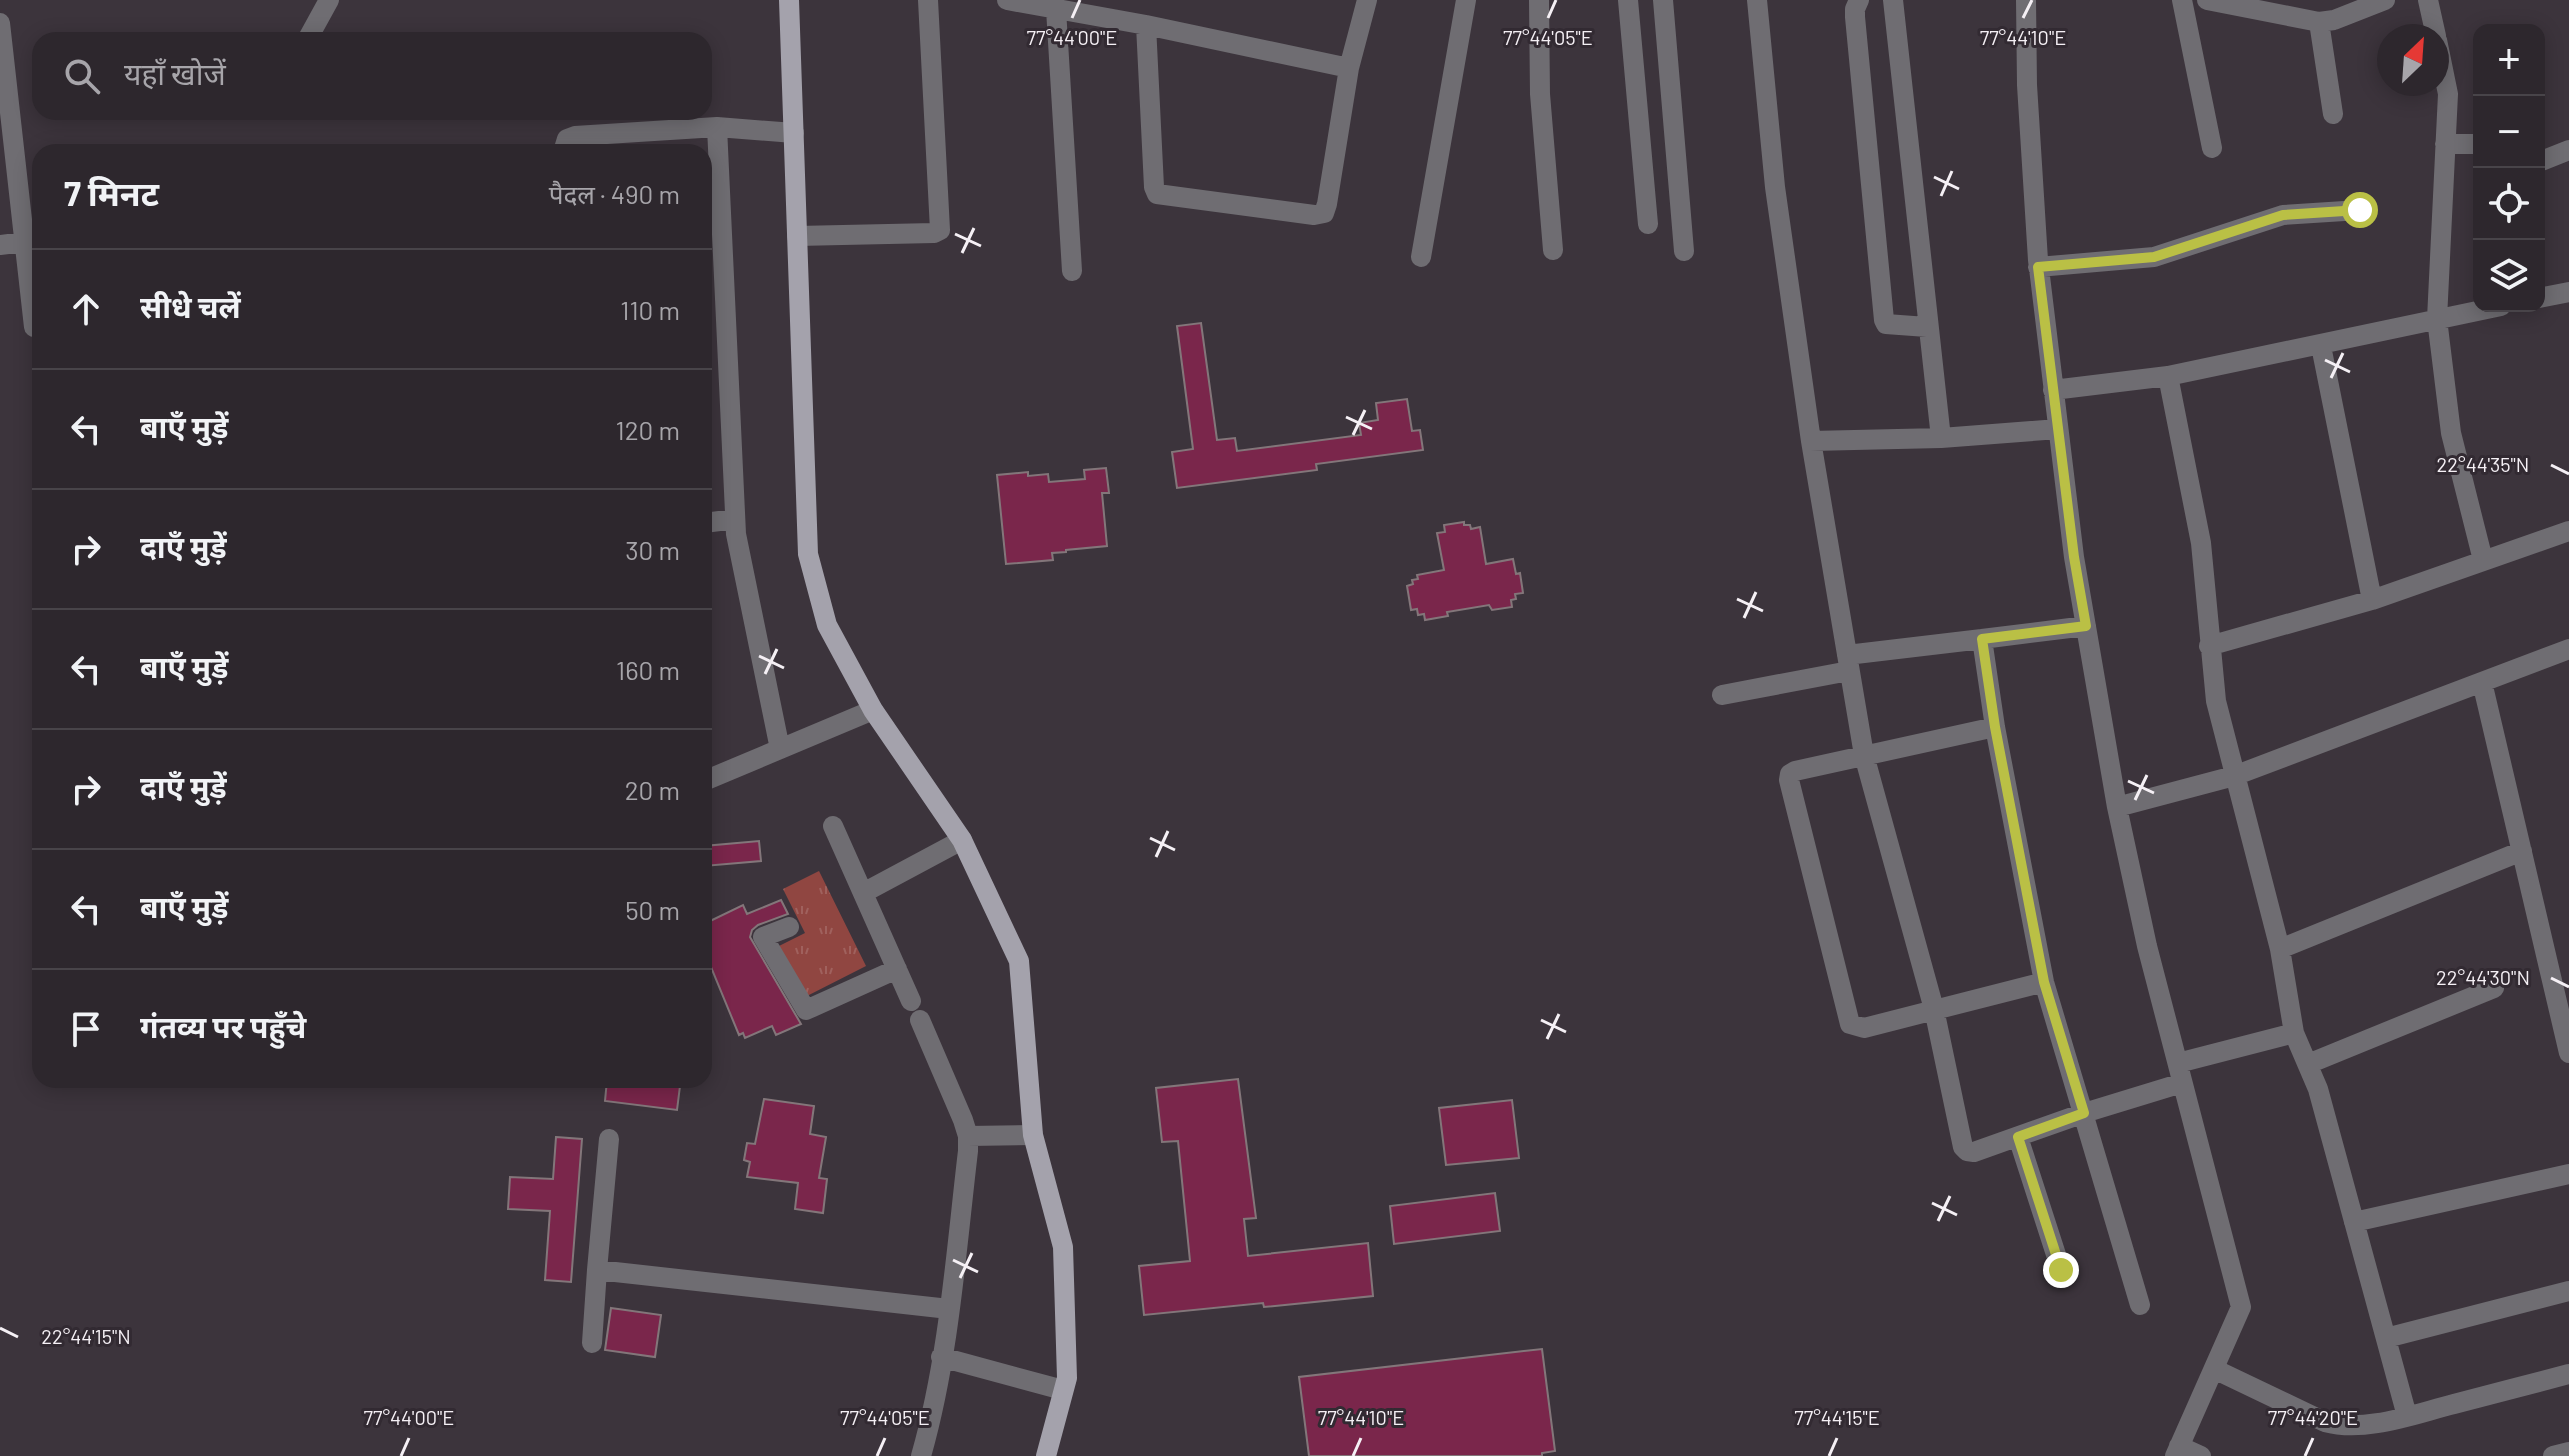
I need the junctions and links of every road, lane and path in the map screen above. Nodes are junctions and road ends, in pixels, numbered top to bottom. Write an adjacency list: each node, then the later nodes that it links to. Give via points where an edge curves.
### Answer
1 (329, 0): 23 (street)
2 (789, 0): 28 (main road)
3 (928, 0): 37 (street, via 940,230)
4 (1007, 0): 18 (street)
5 (1367, 0): 24 (street)
6 (1466, 0): 42 (street)
7 (1539, 0): 40 (street, via 1540,94)
8 (1628, 0): 36 (street)
9 (1663, 0): 41 (street)
10 (1757, 0): 56 (street, via 1775,187)
11 (1859, 0): 50 (street, via 1855,17 1884,320 1892,326)
12 (1893, 0): 50 (street)
13 (2026, 0): 43 (street)
14 (2182, 0): 32 (street)
15 (2207, 0): 19 (street)
16 (2385, 0): 19 (street)
17 (2428, 0): 21 (street)
18 (1056, 9): 22 (street); 44 (street)
19 (2319, 22): 26 (street)
20 (0, 23): 38 (street)
21 (2434, 24)
22 (1146, 25): 24 (street); 24 (street, via 1157,194 1324,213)
23 (311, 32)
24 (1349, 68)
25 (2447, 96): 30 (street)
26 (2333, 114)
27 (717, 127): 28 (street); 29 (street, via 575,136); 57 (street)
28 (794, 133): 37 (main road)
29 (565, 144)
30 (2445, 144): 31 (street); 49 (street)
31 (2473, 144)
32 (2212, 148)
33 (2569, 150): 34 (street)
34 (2545, 160)
35 (2360, 210): 43 (street, via 2283,215 2154,257)
36 (1648, 224)
37 (797, 236): 69 (main road, via 808,554 827,625)
38 (24, 242): 39 (street); 47 (street)
39 (0, 245)
40 (1553, 250)
41 (1684, 251)
42 (1421, 257)
43 (2038, 267): 53 (street)
44 (1072, 271)
45 (2569, 292): 46 (street)
46 (2545, 297)
47 (32, 310)
48 (2473, 312): 49 (street)
49 (2437, 319): 51 (street); 60 (street, via 2451,433)
50 (1927, 327): 55 (street)
51 (2321, 346): 52 (street); 61 (street)
52 (2168, 376): 53 (street); 64 (street, via 2201,543)
53 (2053, 390): 54 (street)
54 (2058, 429): 55 (street); 62 (street)
55 (1941, 438): 56 (street)
56 (1811, 441): 66 (street)
57 (735, 519): 58 (street); 71 (street)
58 (712, 522)
59 (2569, 531): 60 (street)
60 (2483, 560): 61 (street)
61 (2372, 600): 64 (street)
62 (2086, 626): 63 (street); 75 (street)
63 (1982, 639): 66 (street); 70 (street)
64 (2209, 646): 73 (street)
65 (2569, 649): 67 (street)
66 (1848, 663): 68 (street); 72 (street)
67 (2482, 682): 73 (street); 78 (street)
68 (1722, 695)
69 (873, 710): 71 (street); 77 (main road)
70 (1995, 727): 72 (street); 83 (street)
71 (780, 749): 74 (street)
72 (1864, 755): 85 (street); 85 (street, via 1795,771 1789,780 1850,1024 1864,1028)
73 (2234, 776): 75 (street); 81 (street)
74 (712, 778)
75 (2117, 807): 89 (street)
76 (833, 826): 79 (street)
77 (962, 840): 79 (street); 91 (main road, via 1019,961)
78 (2522, 851): 81 (street); 87 (street)
79 (863, 893): 82 (street)
80 (789, 927): 82 (street, via 763,937 806,1010)
81 (2280, 949): 86 (street)
82 (897, 969): 92 (street)
83 (2044, 982): 85 (street); 90 (street)
84 (2494, 988): 88 (street)
85 (1934, 1009): 93 (street, via 1963,1147 1974,1152)
86 (2294, 1033): 88 (street); 89 (street)
87 (2569, 1053)
88 (2308, 1064): 96 (street)
89 (2180, 1073): 90 (street); 105 (street, via 2241,1307)
90 (2084, 1113): 93 (street); 100 (street)
91 (1033, 1135): 92 (street); 107 (main road, via 1063,1247)
92 (968, 1136): 101 (street)
93 (2018, 1137): 98 (street)
94 (609, 1139): 97 (street)
95 (2569, 1174): 96 (street)
96 (2354, 1222): 102 (street)
97 (597, 1270): 101 (street); 103 (street)
98 (2061, 1270)
99 (2569, 1291): 102 (street)
100 (2140, 1305)
101 (949, 1309): 104 (street)
102 (2386, 1338): 108 (street)
103 (592, 1343)
104 (941, 1357): 107 (street); 111 (street)
105 (2214, 1369): 108 (street, via 2341,1426); 109 (street)
106 (2569, 1374): 108 (street)
107 (1063, 1390): 112 (main road)
108 (2407, 1416)
109 (2177, 1451): 113 (street)
110 (2569, 1452): 114 (street)
111 (921, 1456)
112 (1046, 1456)
113 (2201, 1456)
114 (2553, 1456)

